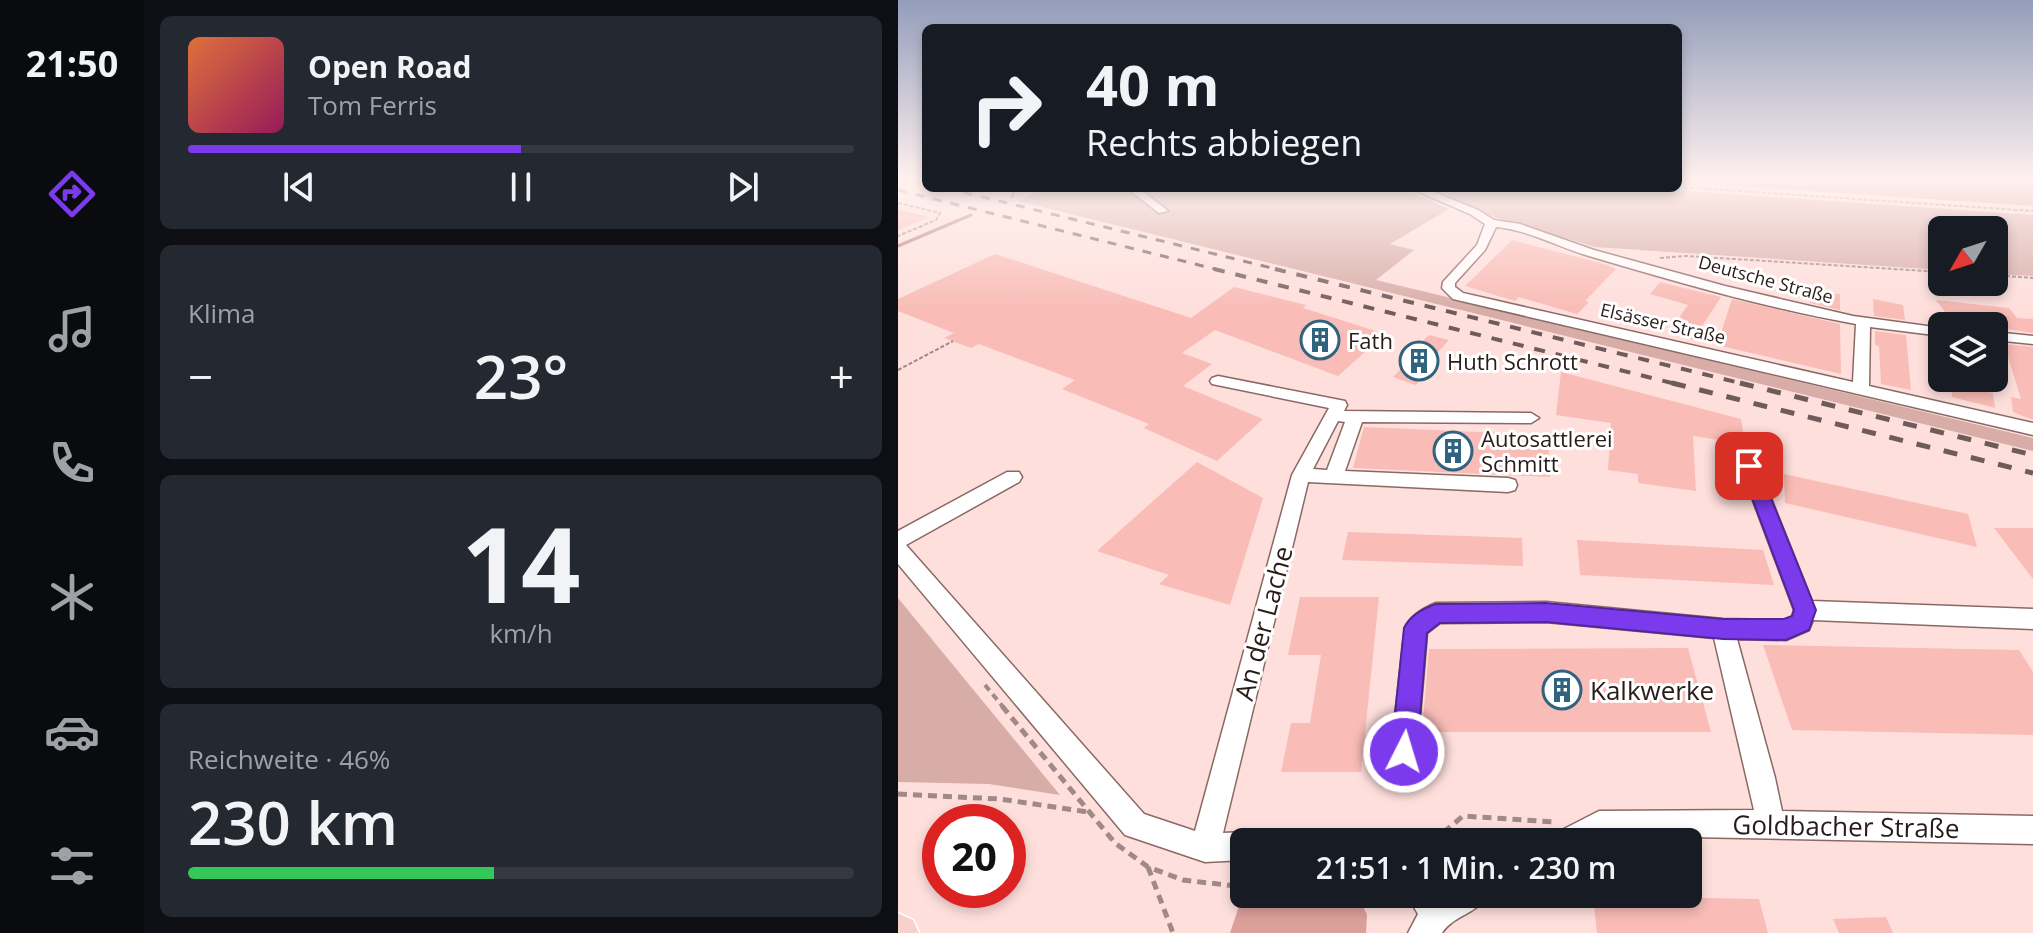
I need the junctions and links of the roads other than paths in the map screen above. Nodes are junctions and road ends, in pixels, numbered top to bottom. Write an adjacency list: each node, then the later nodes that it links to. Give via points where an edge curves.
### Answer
1 (1491, 223): 2 (street, Deutsche Straße); 7 (street, Elsässer Straße, via 1491,234 1449,282 1448,288 1458,296)
2 (1863, 323): 3 (street, Deutsche Straße); 7 (street)
3 (1928, 330)
4 (2008, 337): 5 (street)
5 (2033, 340)
6 (1218, 381): 8 (street)
7 (1861, 387): 10 (street, Elsässer Straße)
8 (1342, 413): 9 (street); 12 (street, An der Lache); 13 (street)
9 (1531, 418)
10 (2033, 429)
11 (1749, 466): 18 (street)
12 (1301, 475): 13 (street); 26 (street, An der Lache)
13 (1334, 476): 15 (street)
14 (1013, 477): 16 (street)
15 (1508, 485)
16 (898, 540)
17 (898, 550): 26 (street, via 1135,825)
18 (1805, 610): 19 (street); 20 (street, via 1801,623 1786,630)
19 (2033, 619)
20 (1723, 629): 21 (street, via 1546,612 1436,613 1416,628); 22 (street)
21 (1404, 752)
22 (1770, 824): 23 (street, Goldbacher Straße); 24 (street, Goldbacher Straße)
23 (1594, 828)
24 (2033, 830)
25 (1230, 847): 26 (street)
26 (1205, 848)

